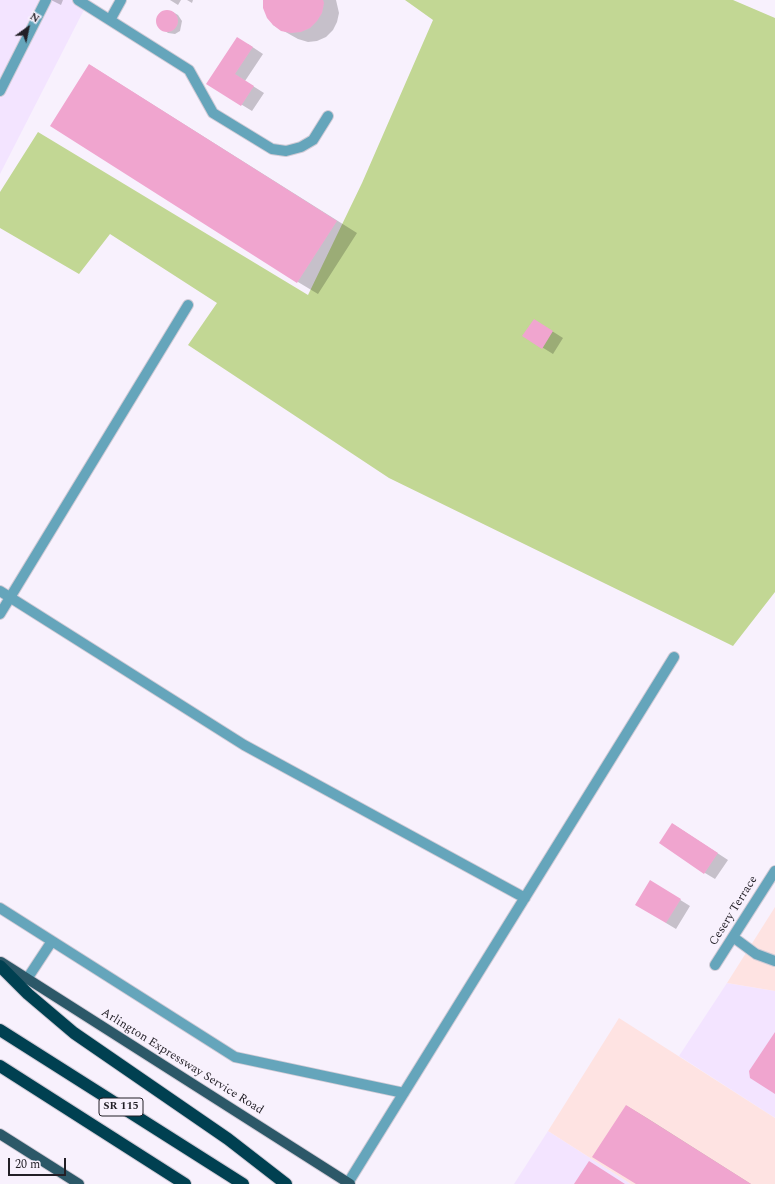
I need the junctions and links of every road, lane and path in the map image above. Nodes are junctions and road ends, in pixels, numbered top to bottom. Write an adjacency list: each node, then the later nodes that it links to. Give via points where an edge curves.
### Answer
1 (46, 0): 5 (street)
2 (78, 0): 4 (street)
3 (121, 0): 4 (street)
4 (110, 20): 6 (street, via 189,70 213,113 272,149 286,151 313,140)
5 (0, 91)
6 (328, 116)
7 (188, 305): 9 (street)
8 (0, 591): 9 (street)
9 (10, 597): 10 (street); 13 (street, via 244,745)
10 (0, 614)
11 (674, 657): 13 (street)
12 (775, 871): 15 (street, Cesery Terrace)
13 (525, 898): 24 (street)
14 (0, 908): 16 (street)
15 (733, 937): 17 (street, via 756,954); 19 (street, Cesery Terrace)
16 (52, 941): 21 (street); 24 (street, via 235,1057)
17 (775, 961)
18 (0, 962): 21 (main road, Arlington Expressway Service Road)
19 (715, 965)
20 (0, 966): 30 (highway, via 74,1033 228,1139)
21 (27, 979): 26 (main road, Arlington Expressway Service Road)
22 (0, 1030): 29 (highway, SR 115)
23 (0, 1066): 28 (highway, SR 115)
24 (404, 1093): 26 (street)
25 (0, 1134): 27 (main road)
26 (349, 1183)
27 (80, 1184)
28 (185, 1184)
29 (243, 1184)
30 (286, 1184)

